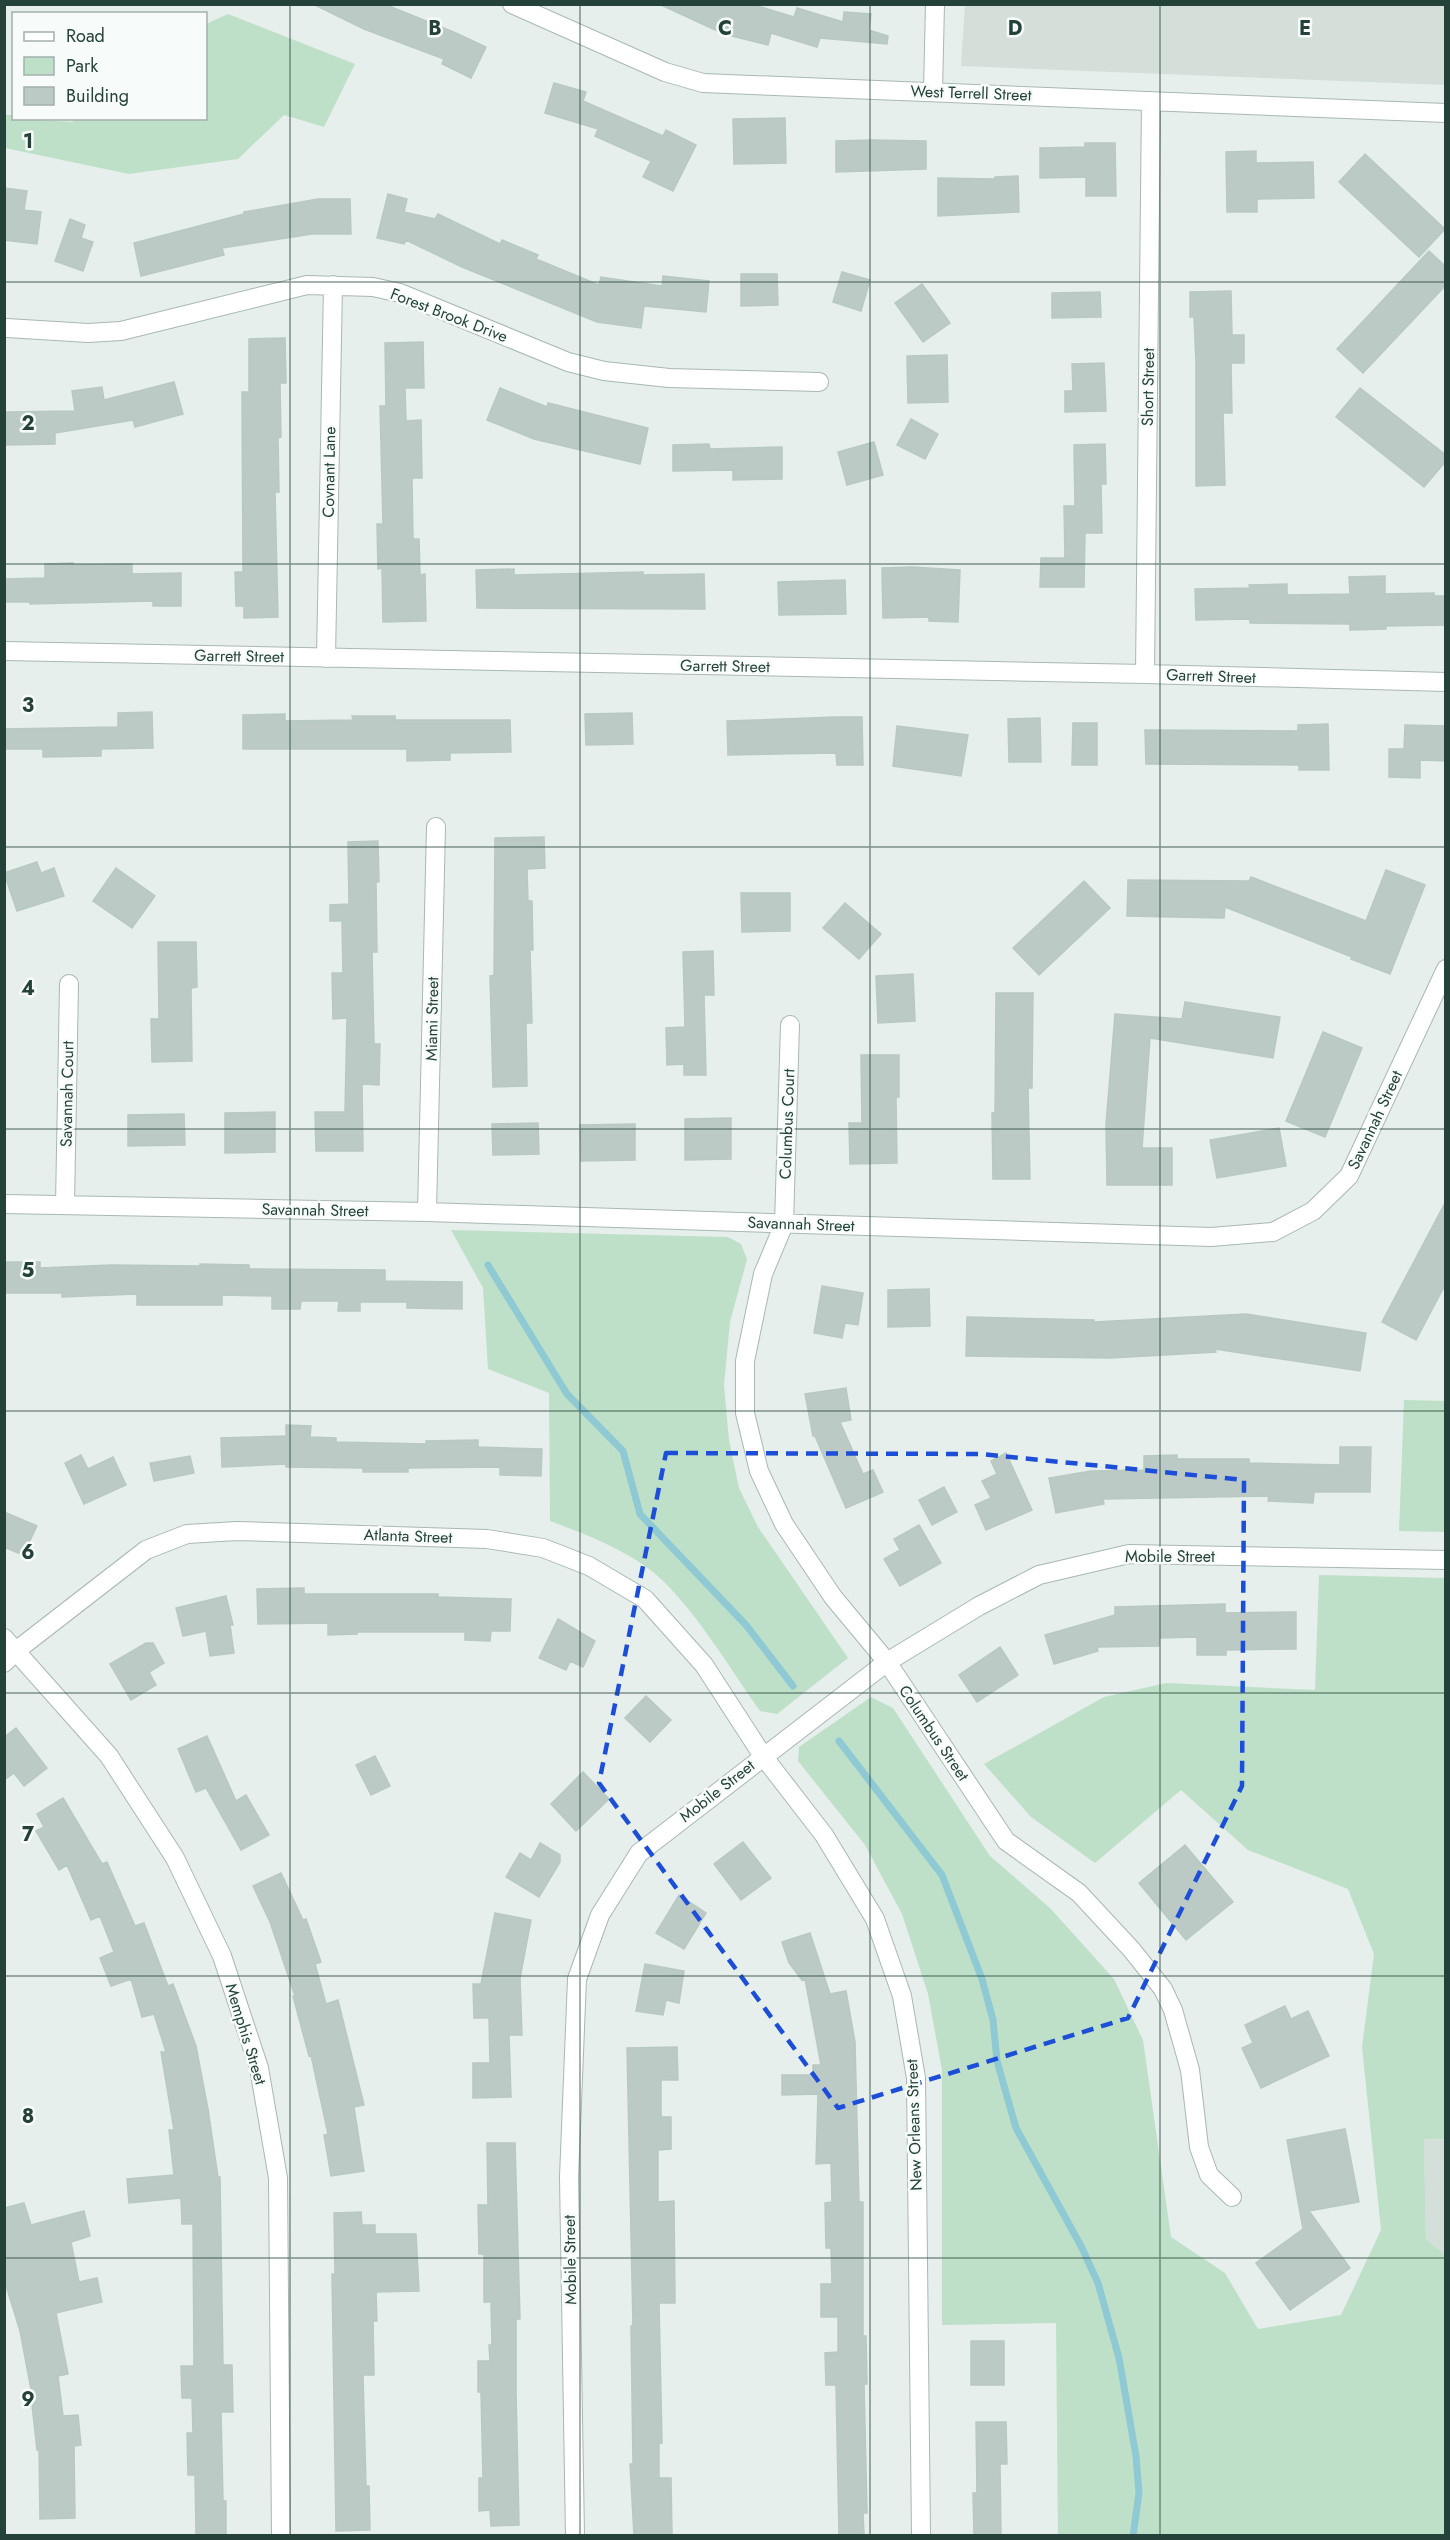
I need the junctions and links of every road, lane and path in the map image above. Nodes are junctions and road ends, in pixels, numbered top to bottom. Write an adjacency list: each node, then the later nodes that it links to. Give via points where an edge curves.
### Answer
1 (512, 4): 3 (street, West Terrell Street, via 665,72 703,83)
2 (935, 4): 3 (street)
3 (933, 91): 4 (street, West Terrell Street)
4 (1151, 101): 5 (street, West Terrell Street); 11 (street, Short Street)
5 (1446, 114)
6 (333, 285): 7 (street, Forest Brook Drive, via 307,285 121,332); 8 (street, Forest Brook Drive, via 400,293 568,362 604,371 669,378); 10 (street, Covnant Lane)
7 (7, 328)
8 (819, 382)
9 (4, 651): 10 (street, Garrett Street)
10 (326, 658): 11 (street, Garrett Street)
11 (1145, 674): 12 (street, Garrett Street)
12 (1446, 682)
13 (436, 827): 19 (street, Miami Street)
14 (1446, 969): 20 (street, Savannah Street, via 1349,1176 1313,1210 1273,1232 1211,1237)
15 (69, 984): 18 (street, Savannah Court)
16 (790, 1025): 20 (street, Columbus Court)
17 (4, 1204): 18 (street, Savannah Street)
18 (65, 1205): 19 (street, Savannah Street)
19 (427, 1212): 20 (street, Savannah Street)
20 (784, 1224): 23 (street, Columbus Street, via 763,1274 745,1361 745,1413 759,1471 784,1524 833,1598)
21 (1446, 1560): 23 (street, Mobile Street, via 1129,1554 1039,1575)
22 (9, 1650): 24 (street, Atlanta Street, via 146,1550 187,1534 237,1531 487,1539 543,1548 589,1566 645,1599 704,1665); 26 (street, Memphis Street, via 109,1756 175,1858 222,1956 259,2068 278,2178)
23 (887, 1662): 24 (street, Mobile Street); 25 (street, Columbus Street, via 1006,1841 1079,1893 1163,1989 1190,2070 1199,2147 1209,2175)
24 (763, 1756): 27 (street, Mobile Street, via 639,1853 600,1915 577,1979 569,2177); 28 (street, New Orleans Street, via 824,1835 875,1919 903,1995 916,2078)
25 (1232, 2197)
26 (281, 2535)
27 (575, 2535)
28 (921, 2535)

